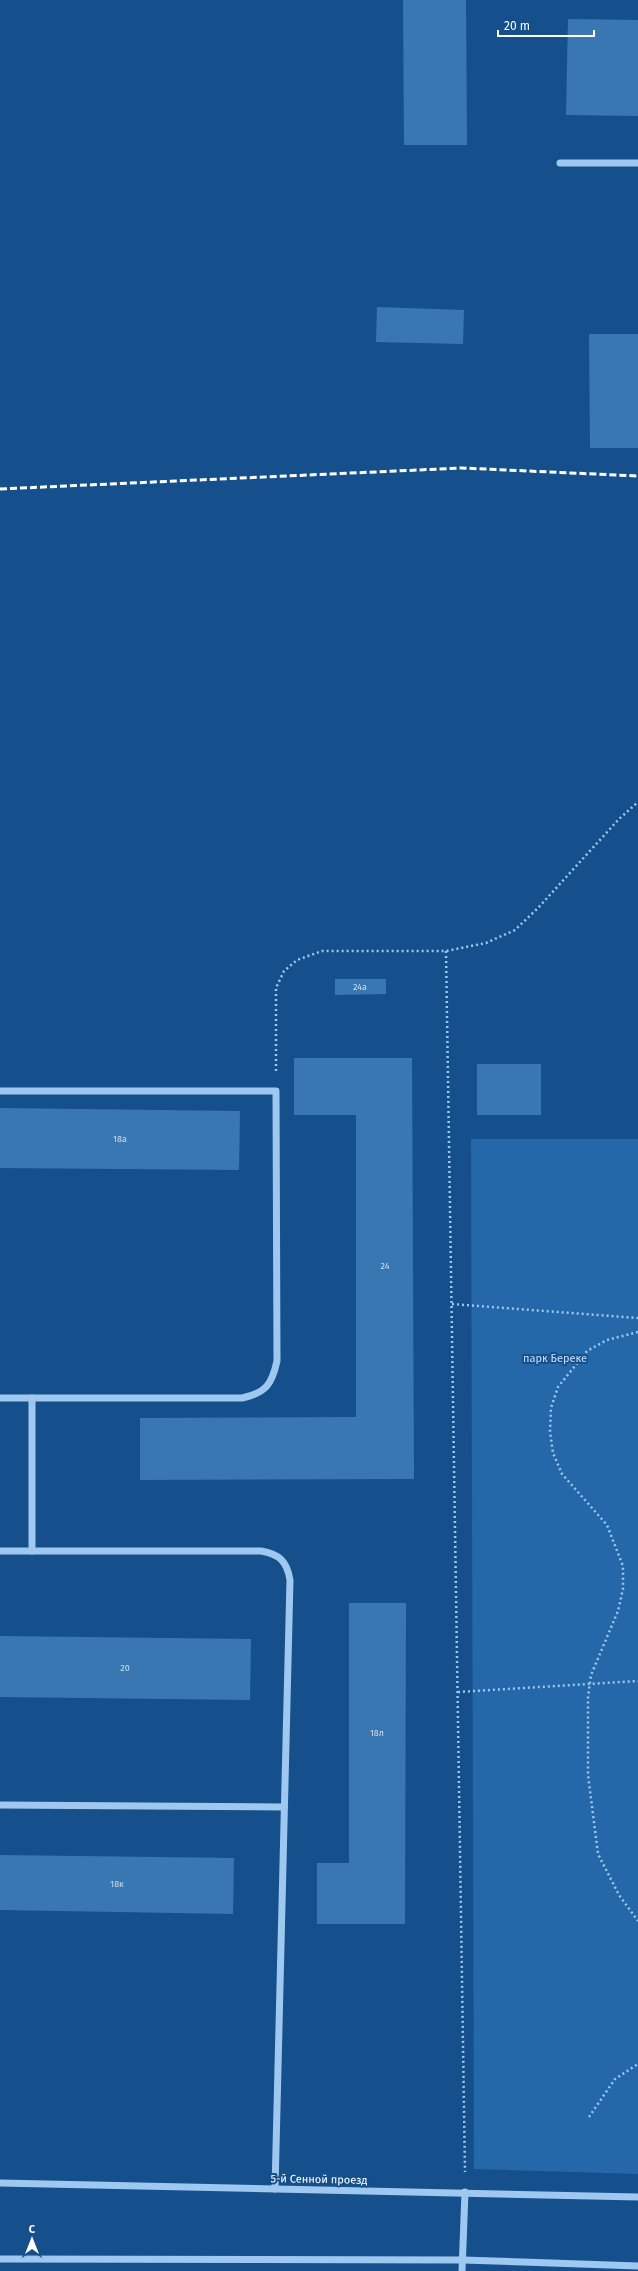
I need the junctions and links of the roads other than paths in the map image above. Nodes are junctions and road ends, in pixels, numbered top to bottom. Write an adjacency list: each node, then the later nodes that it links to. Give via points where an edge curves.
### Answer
1 (560, 163): 2 (street)
2 (638, 163)
3 (0, 1091): 5 (street, via 276,1091 277,1361 274,1376 268,1386 257,1395 242,1398)
4 (0, 1398): 5 (street)
5 (32, 1398): 7 (street)
6 (0, 1551): 7 (street)
7 (32, 1551): 9 (street, via 261,1551 274,1554 283,1560 290,1580)
8 (0, 1805): 9 (street)
9 (284, 1808): 11 (street)
10 (0, 2183): 11 (street, 5-й Сенной проезд)
11 (275, 2189): 12 (street, 5-й Сенной проезд)
12 (465, 2192): 13 (street, 5-й Сенной проезд); 15 (street)
13 (638, 2197)
14 (0, 2259): 15 (street)
15 (463, 2260): 16 (street); 17 (street)
16 (638, 2266)
17 (462, 2271)

